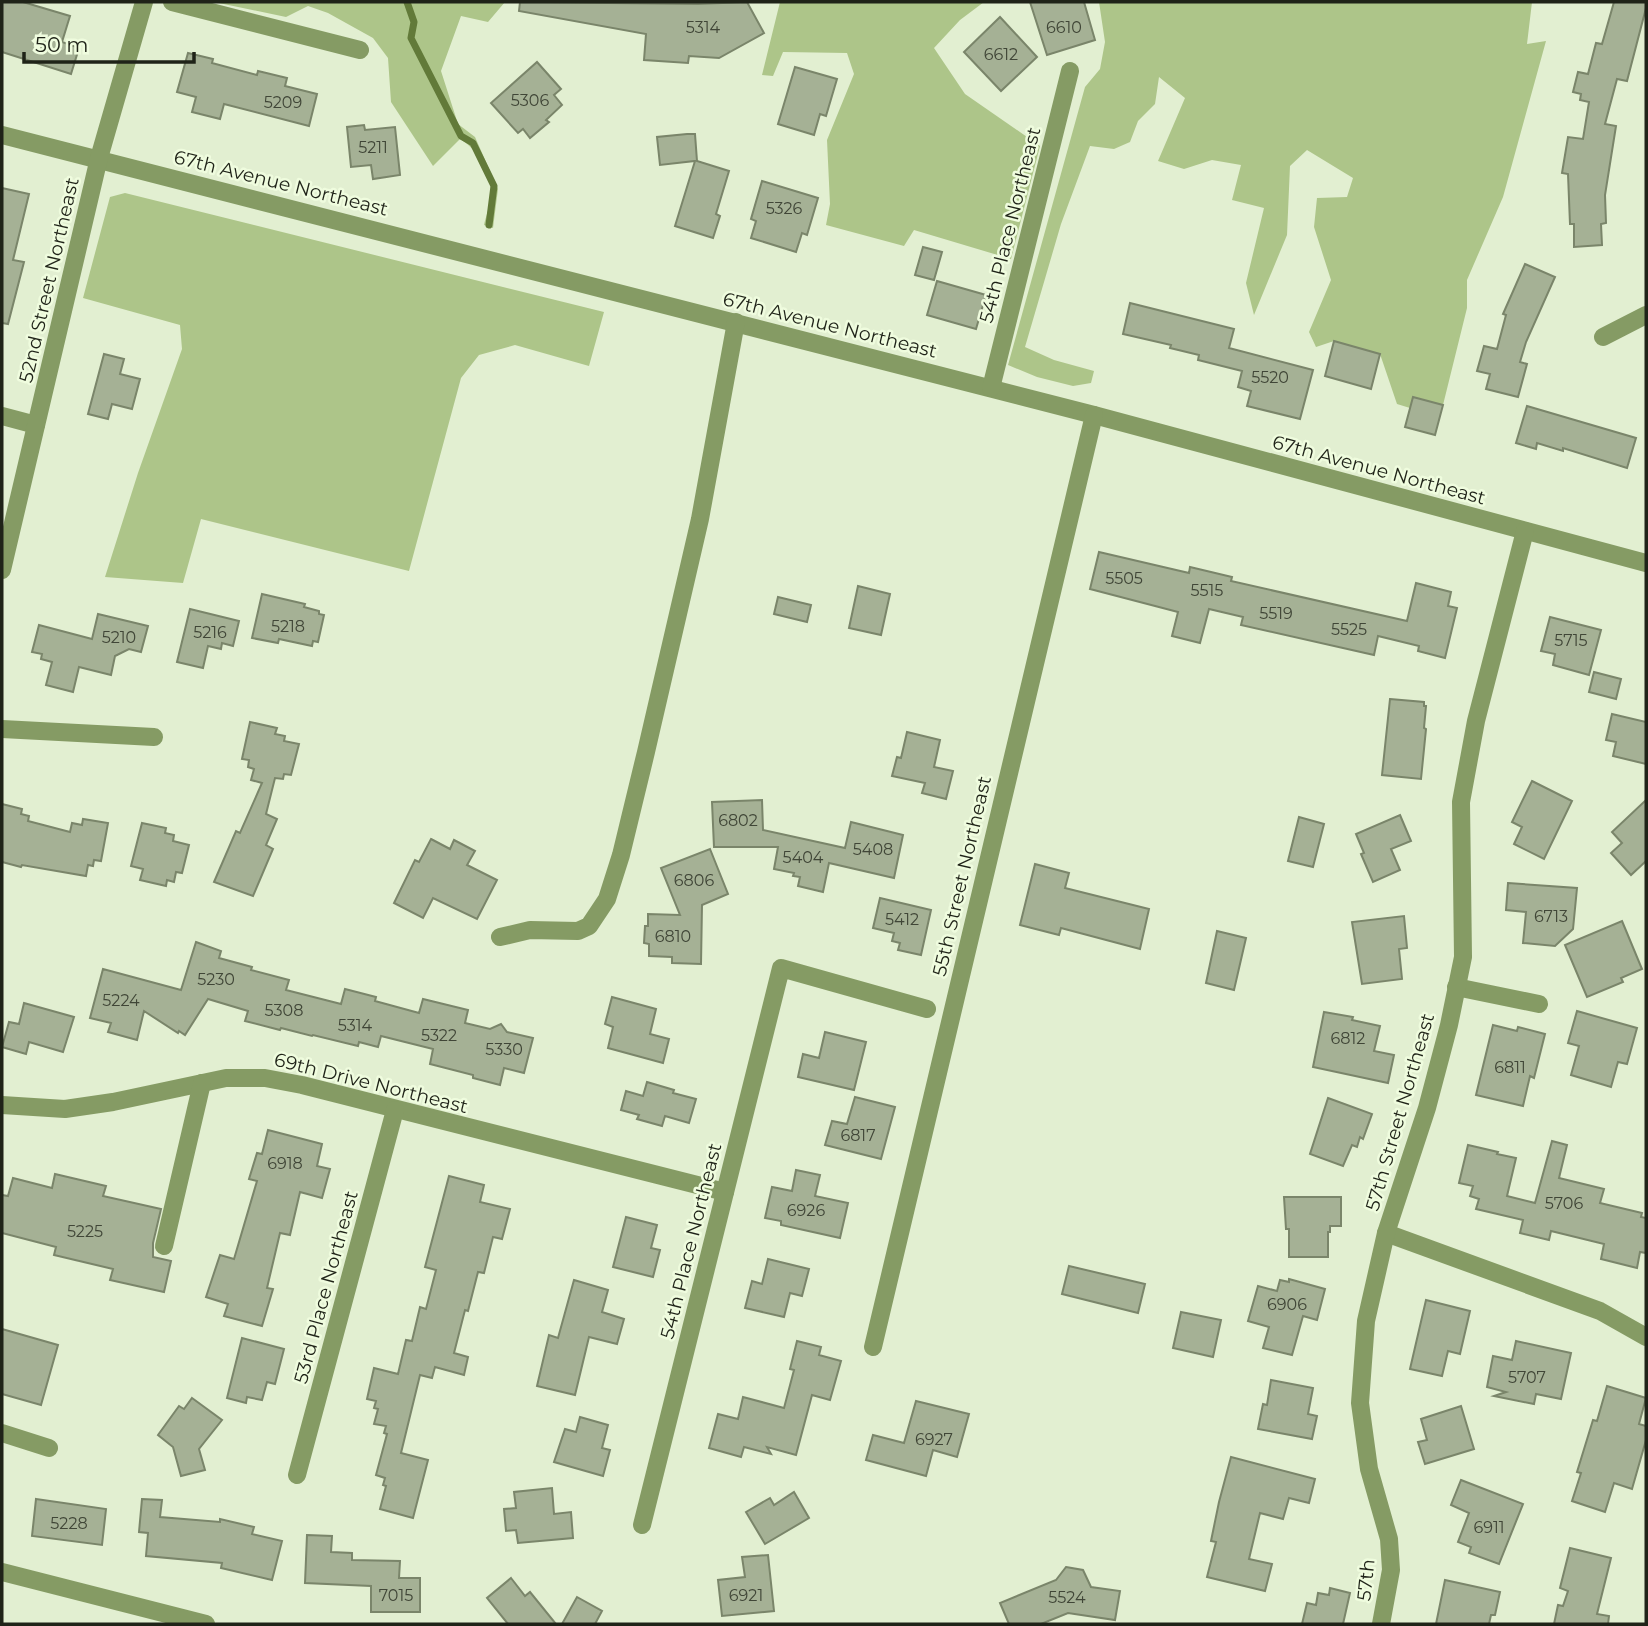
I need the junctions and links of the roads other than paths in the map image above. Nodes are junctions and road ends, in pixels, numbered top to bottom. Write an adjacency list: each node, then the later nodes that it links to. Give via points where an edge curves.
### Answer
1 (144, 2): 6 (street, 52nd Street Northeast)
2 (172, 2): 3 (street)
3 (360, 50)
4 (1070, 71): 10 (street, 54th Place Northeast)
5 (2, 135): 6 (street, 67th Avenue Northeast)
6 (99, 158): 8 (street, 67th Avenue Northeast); 13 (street, 52nd Street Northeast)
7 (1646, 315): 9 (street)
8 (736, 322): 10 (street, 67th Avenue Northeast); 19 (street, via 700,519 607,899 589,926 578,931 530,930)
9 (1603, 337)
10 (991, 388): 11 (street, 67th Avenue Northeast)
11 (1094, 415): 14 (street, 67th Avenue Northeast); 30 (street, 55th Street Northeast)
12 (2, 416): 13 (street)
13 (36, 425): 16 (street, 52nd Street Northeast)
14 (1525, 531): 15 (street, 67th Avenue Northeast); 20 (street, 57th Street Northeast, via 1476,721 1461,802 1462,957)
15 (1646, 563)
16 (2, 570)
17 (2, 729): 18 (street)
18 (154, 737)
19 (500, 937)
20 (1456, 987): 21 (street); 27 (street, 57th Street Northeast, via 1427,1108)
21 (1539, 1004)
22 (927, 1009): 26 (street, 54th Place Northeast, via 781,968)
23 (202, 1083): 24 (street, 69th Drive Northeast, via 65,1109); 25 (street, 69th Drive Northeast, via 265,1078); 28 (street)
24 (2, 1105)
25 (395, 1110): 26 (street, 69th Drive Northeast); 33 (street, 53rd Place Northeast)
26 (725, 1192): 34 (street, 54th Place Northeast)
27 (1385, 1233): 29 (street, via 1600,1311); 35 (street, 57th Street Northeast, via 1366,1321 1360,1403 1369,1469)
28 (164, 1246)
29 (1646, 1337)
30 (873, 1347)
31 (2, 1433): 32 (street)
32 (49, 1448)
33 (297, 1475)
34 (642, 1525)
35 (1389, 1539): 38 (street, 57th, via 1391,1570)
36 (2, 1572): 37 (street)
37 (206, 1624)
38 (1381, 1624)

